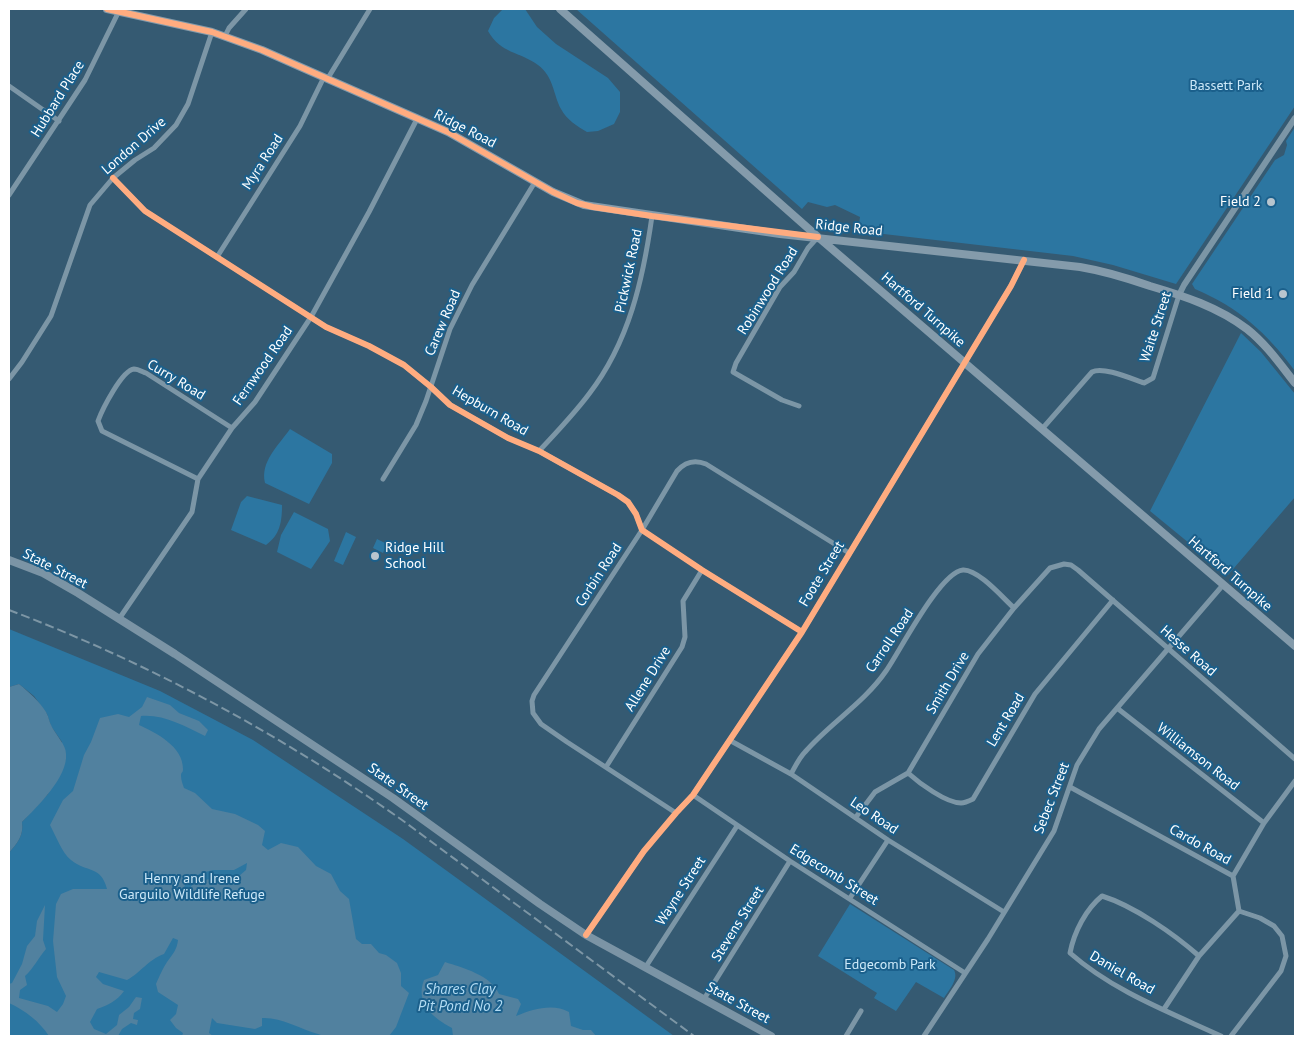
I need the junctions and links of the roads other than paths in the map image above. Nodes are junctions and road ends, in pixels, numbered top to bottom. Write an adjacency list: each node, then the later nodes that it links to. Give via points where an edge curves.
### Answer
1 (246, 9): 6 (street)
2 (370, 9): 7 (street, Myra Road)
3 (560, 9): 16 (main road, Hartford Turnpike)
4 (113, 10): 5 (main road, Ridge Road); 11 (street, Hubbard Place, via 85,80)
5 (212, 32): 6 (main road, Ridge Road); 12 (street, London Drive, via 188,104 176,125 154,148)
6 (225, 36): 7 (main road, Ridge Road)
7 (326, 78): 10 (main road, Ridge Road); 17 (street, Myra Road, via 300,126)
8 (9, 86): 11 (street)
9 (1295, 118): 19 (street, Waite Street)
10 (417, 119): 13 (main road, Ridge Road, via 465,141); 20 (street, Fernwood Road)
11 (59, 121): 14 (street, Hubbard Place)
12 (112, 178): 17 (street, Hepburn Road, via 145,211); 22 (street, London Drive, via 90,205 51,316)
13 (535, 182): 15 (main road, Ridge Road, via 584,205); 24 (street, Carew Road, via 472,285 450,329)
14 (9, 195)
15 (652, 216): 16 (main road, Ridge Road); 28 (street, Pickwick Road, via 642,274 625,332 591,392)
16 (818, 237): 18 (main road, Ridge Road); 21 (main road, Hartford Turnpike); 25 (street, Robinwood Road, via 780,287 733,372)
17 (217, 257): 20 (street, Hepburn Road)
18 (1024, 260): 19 (main road, Ridge Road, via 1090,269); 21 (street, Foote Street)
19 (1180, 295): 23 (main road, Ridge Road, via 1218,311 1246,329 1264,344); 27 (street, Waite Street, via 1153,378 1144,383 1096,370)
20 (311, 317): 24 (street, Hepburn Road, via 404,365); 26 (street, Fernwood Road, via 255,402)
21 (964, 362): 27 (main road, Hartford Turnpike); 32 (street, Foote Street)
22 (9, 379)
23 (1295, 383)
24 (431, 386): 28 (street, Hepburn Road, via 450,405 508,438); 30 (street, Carew Road, via 416,425)
25 (799, 406)
26 (232, 428): 29 (street, Fernwood Road); 29 (street, Curry Road, via 146,373 134,369 126,373 102,411 98,421 102,431)
27 (1042, 429): 36 (main road, Hartford Turnpike)
28 (539, 451): 31 (street, Hepburn Road, via 618,494 628,502)
29 (198, 479): 39 (street, Fernwood Road, via 192,512)
30 (383, 479)
31 (642, 530): 32 (street, Corbin Road, via 677,471 684,464 695,462 706,464); 35 (street); 46 (street, Corbin Road, via 532,701 533,713 541,724)
32 (849, 553): 40 (street, Foote Street)
33 (9, 560): 39 (main road, State Street, via 43,573)
34 (1064, 564): 37 (street, Hesse Road, via 1078,570); 38 (street, Smith Drive, via 1050,568)
35 (702, 570): 40 (street); 46 (street, Allene Drive, via 683,601 685,638 682,647)
36 (1223, 585): 41 (main road, Hartford Turnpike); 42 (street, Sebec Street)
37 (1113, 600): 42 (street, Hesse Road); 47 (street, Lent Road, via 1034,694 972,799 963,803 948,800)
38 (1014, 608): 47 (street, Smith Drive, via 978,654); 48 (street, Carroll Road, via 976,574 965,570 953,574 932,599 885,672 859,702 805,752)
39 (119, 619): 62 (main road, State Street, via 374,784)
40 (802, 632): 44 (street, Foote Street)
41 (1295, 646)
42 (1168, 648): 43 (street, Sebec Street); 45 (street, Hesse Road)
43 (1117, 708): 50 (street, Sebec Street, via 1098,729 1077,765); 54 (street, Williamson Road)
44 (731, 741): 48 (street, Leo Road); 51 (street, Foote Street)
45 (1295, 759)
46 (606, 767): 52 (street, Corbin Road)
47 (908, 773): 53 (street, Smith Drive, via 875,792)
48 (790, 774): 53 (street, Leo Road)
49 (1295, 780): 54 (street)
50 (1070, 786): 58 (street, Cardo Road); 61 (street, Sebec Street, via 1054,831)
51 (694, 795): 52 (street, Foote Street); 55 (street, Edgecomb Street)
52 (676, 813): 62 (street, Foote Street, via 644,851)
53 (856, 817): 56 (street, Leo Road)
54 (1264, 823): 58 (street)
55 (737, 826): 57 (street, Edgecomb Street); 64 (street, Wayne Street)
56 (888, 840): 59 (street); 61 (street, Leo Road)
57 (790, 861): 59 (street, Edgecomb Street); 66 (street, Stevens Street)
58 (1233, 876): 60 (street, Cardo Road)
59 (850, 898): 65 (street, Edgecomb Street)
60 (1238, 911): 63 (street); 73 (street, via 1274,926 1282,936 1286,956 1281,970)
61 (1004, 912): 65 (street, Sebec Street)
62 (586, 935): 64 (main road, State Street)
63 (1199, 956): 67 (street); 67 (street, Daniel Road, via 1176,936 1114,900 1102,896 1092,904 1072,940 1070,952 1110,983)
64 (645, 968): 66 (main road, State Street)
65 (965, 972): 71 (street, Sebec Street)
66 (704, 999): 69 (main road, State Street)
67 (1164, 1009): 72 (street, Daniel Road)
68 (860, 1011): 70 (street)
69 (772, 1036)
70 (846, 1036)
71 (924, 1036)
72 (1221, 1036)
73 (1231, 1036)

